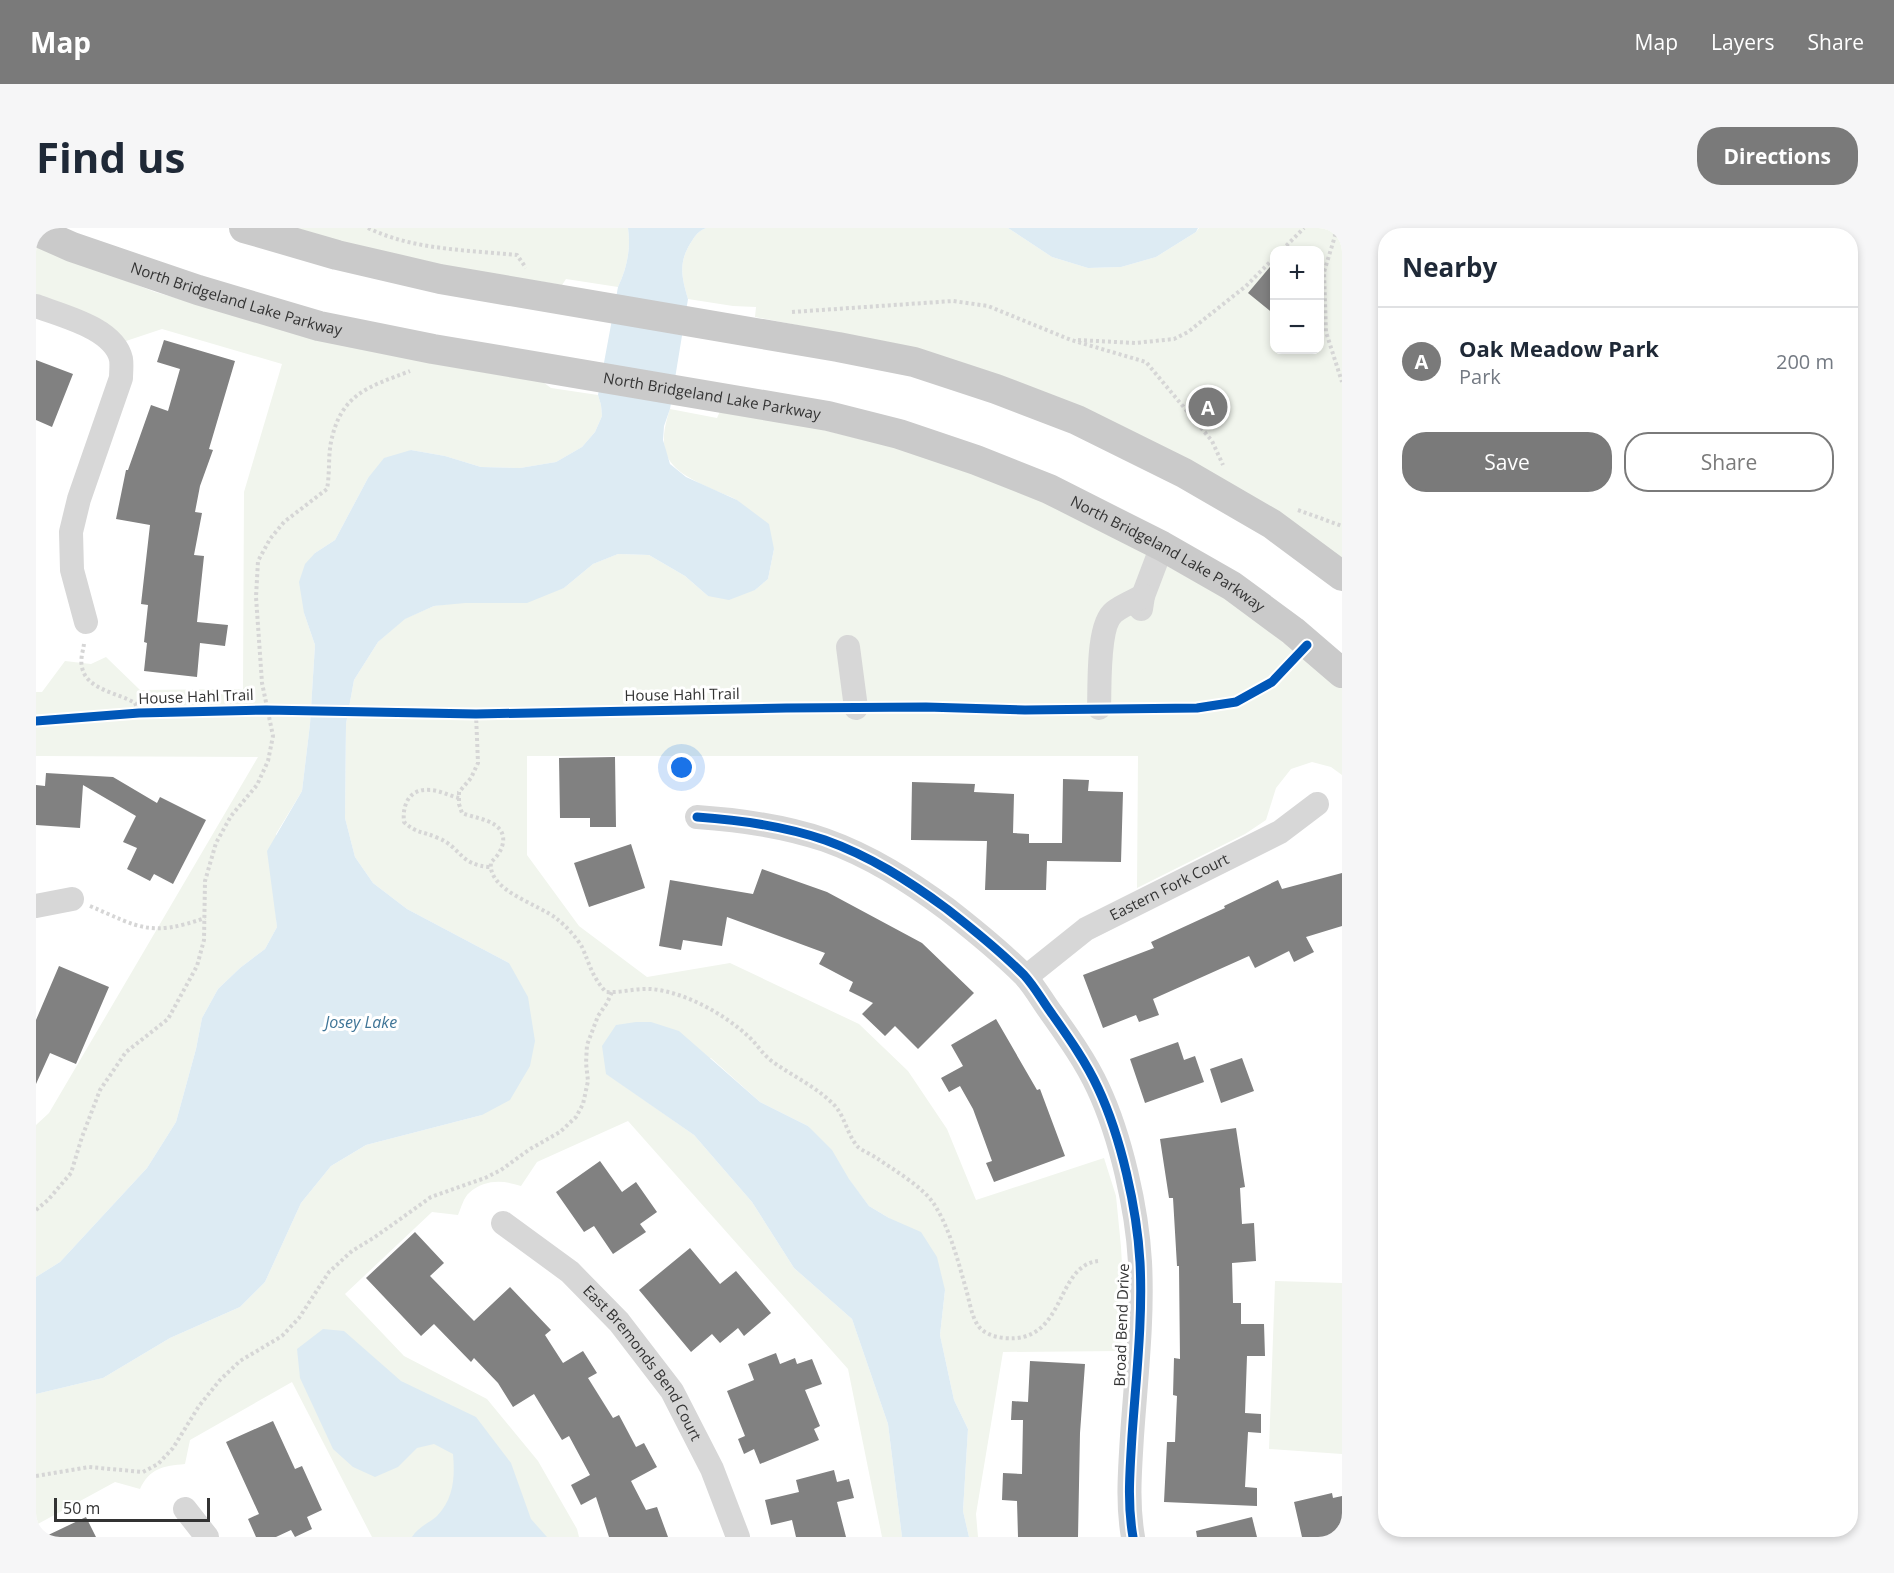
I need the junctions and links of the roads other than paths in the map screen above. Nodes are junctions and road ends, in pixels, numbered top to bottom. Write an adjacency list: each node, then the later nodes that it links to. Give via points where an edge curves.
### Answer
1 (244, 228): 5 (main road, via 440,279 914,362 1077,420 1184,472 1272,524)
2 (36, 231): 4 (main road, North Bridgeland Lake Parkway, via 198,291 319,326 828,416 899,434 1049,489)
3 (36, 306): 6 (street, via 90,327 111,340 121,358 121,378 71,532 72,570)
4 (1162, 546): 8 (main road, North Bridgeland Lake Parkway, via 1232,586); 10 (street, via 1142,603 1113,612 1108,619 1103,632)
5 (1342, 576)
6 (87, 622)
7 (848, 647): 9 (street)
8 (1342, 673)
9 (856, 708)
10 (1099, 708)
11 (1317, 804): 15 (street, Eastern Fork Court, via 1280,832 1086,929)
12 (697, 817): 15 (street, Broad Bend Drive, via 784,828 868,859 911,882 982,936)
13 (72, 899): 14 (street)
14 (36, 906)
15 (1026, 977): 20 (street, Broad Bend Drive, via 1098,1089 1118,1144 1132,1204 1141,1296 1129,1479)
16 (503, 1223): 19 (street, East Bremonds Bend Court, via 570,1272 619,1322 672,1391 712,1469)
17 (185, 1509): 18 (street)
18 (207, 1537)
19 (738, 1537)
20 (1133, 1537)

